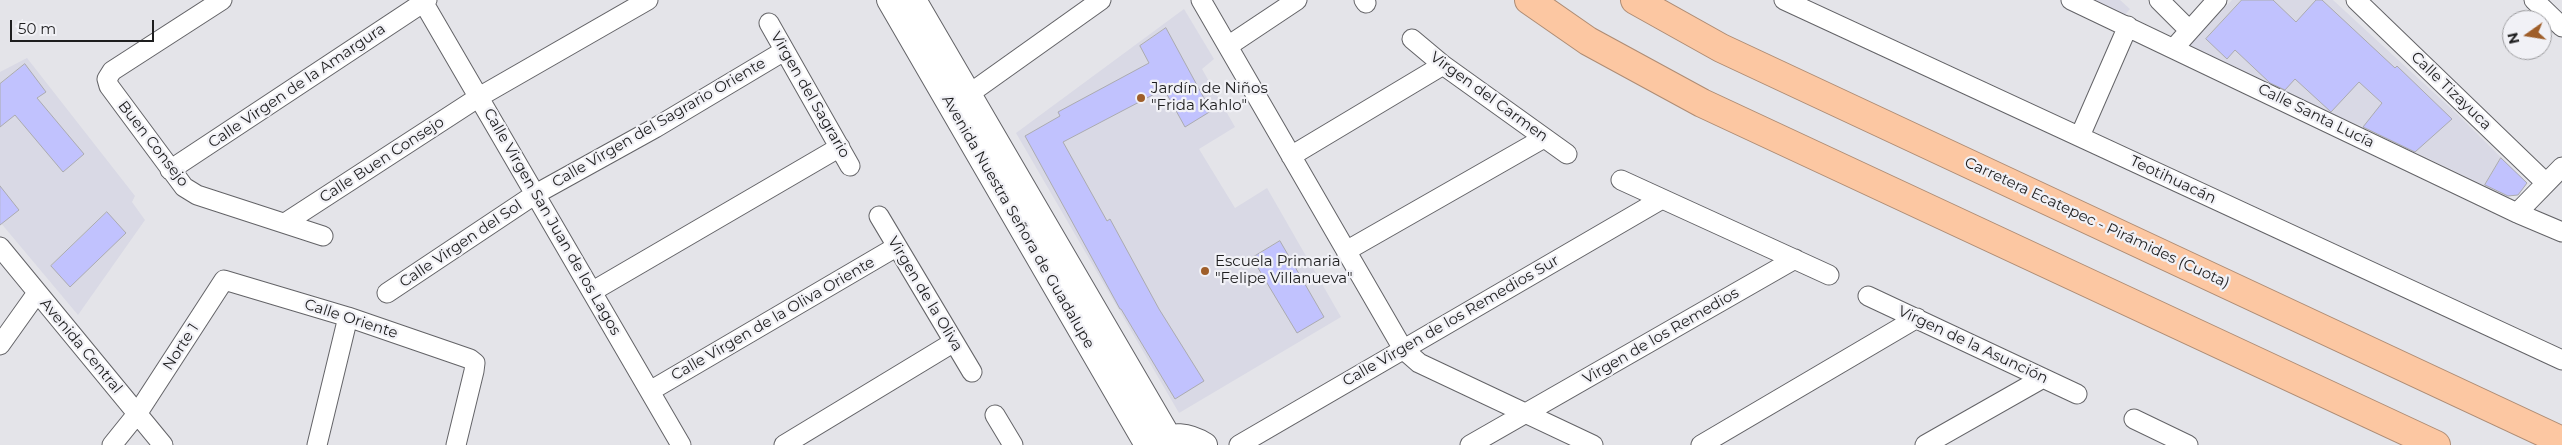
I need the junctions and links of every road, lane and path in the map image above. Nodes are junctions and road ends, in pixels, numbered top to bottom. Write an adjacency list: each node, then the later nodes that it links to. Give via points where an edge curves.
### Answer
1 (222, 0): 35 (street, Buen Consejo, via 112,71 107,79)
2 (648, 0): 27 (street, Calle Buen Consejo)
3 (889, 0): 79 (street, Avenida Nuestra Señora de Guadalupe)
4 (914, 0): 26 (street, Avenida Nuestra Señora de Guadalupe)
5 (1101, 0): 26 (street)
6 (1201, 0): 22 (street)
7 (1297, 0): 22 (street)
8 (1530, 0): 89 (highway, via 1588,41 1702,103)
9 (1635, 0): 71 (highway, Carretera Ecatepec - Pirámides (Cuota), via 1721,48)
10 (1784, 0): 28 (street, Teotihuacán)
11 (2071, 0): 18 (street, Calle Santa Lucía)
12 (2159, 0): 20 (street)
13 (2217, 0): 20 (street)
14 (2356, 0): 37 (street, Calle Tizayuca)
15 (2534, 0): 19 (street)
16 (424, 1): 27 (street, Calle Virgen San Juan de los Lagos); 35 (street, Calle Virgen de la Amargura)
17 (769, 23): 24 (street, Virgen del Sagrario)
18 (2128, 26): 23 (street, Calle Santa Lucía); 28 (street)
19 (2562, 27)
20 (2189, 30): 23 (street)
21 (1412, 39): 25 (street, Virgen del Carmen)
22 (1228, 46): 32 (street)
23 (2174, 48): 40 (street, Calle Santa Lucía)
24 (784, 50): 30 (street, Virgen del Sagrario); 38 (street, Calle Virgen del Sagrario Oriente, via 655,128)
25 (1443, 65): 29 (street, Virgen del Carmen); 32 (street)
26 (970, 94): 70 (street, Avenida Nuestra Señora de Guadalupe)
27 (479, 97): 38 (street, Calle Virgen San Juan de los Lagos); 42 (street, Calle Buen Consejo)
28 (2080, 136): 60 (street, Teotihuacán)
29 (1544, 138): 31 (street, Virgen del Carmen); 47 (street)
30 (840, 147): 33 (street, Virgen del Sagrario); 51 (street)
31 (1567, 154)
32 (1291, 156): 47 (street)
33 (850, 166)
34 (2562, 167): 37 (street)
35 (170, 170): 42 (street, Buen Consejo, via 184,188 197,195)
36 (1621, 180): 39 (street)
37 (2546, 183): 40 (street)
38 (534, 195): 51 (street, Calle Virgen San Juan de los Lagos); 53 (street, Calle Virgen del Sol)
39 (1662, 199): 48 (street); 59 (street, Calle Virgen de los Remedios Sur)
40 (2517, 213): 43 (street, Calle Santa Lucía)
41 (879, 216): 46 (street, Virgen de la Oliva)
42 (285, 224): 44 (street, Buen Consejo)
43 (2562, 232)
44 (323, 236)
45 (0, 247): 52 (street, Avenida Central)
46 (896, 247): 57 (street, Virgen de la Oliva); 63 (street, Calle Virgen de la Oliva Oriente)
47 (1346, 251): 59 (street)
48 (1794, 259): 49 (street); 65 (street, Virgen de los Remedios)
49 (1829, 275)
50 (224, 280): 55 (street, Calle Oriente); 66 (street, Norte 1)
51 (593, 292): 63 (street, Calle Virgen San Juan de los Lagos)
52 (38, 293): 58 (street); 66 (street, Avenida Central)
53 (387, 293)
54 (1868, 296): 56 (street, Virgen de la Asunción)
55 (348, 317): 75 (street); 76 (street, Calle Oriente, via 475,363)
56 (1916, 318): 62 (street, Virgen de la Asunción); 85 (street)
57 (954, 342): 61 (street, Virgen de la Oliva); 78 (street)
58 (0, 345)
59 (1403, 349): 65 (street, via 1419,363); 82 (street, Calle Virgen de los Remedios Sur)
60 (2562, 360)
61 (972, 372)
62 (2043, 378): 64 (street, Virgen de la Asunción); 86 (street)
63 (650, 391): 77 (street, Calle Virgen San Juan de los Lagos)
64 (2077, 394)
65 (1528, 413): 83 (street, Virgen de los Remedios); 84 (street)
66 (137, 414): 73 (street, Norte 1); 74 (street, Avenida Central)
67 (995, 415): 72 (street)
68 (2134, 419): 69 (street)
69 (2168, 435): 87 (street); 88 (street)
70 (1162, 441): 80 (street, via 1183,436)
71 (2562, 441)
72 (1005, 442)
73 (112, 445)
74 (164, 445)
75 (317, 445)
76 (456, 445)
77 (681, 445)
78 (784, 445)
79 (1147, 445)
80 (1205, 445)
81 (1231, 445): 82 (street, Calle Virgen de los Remedios Sur)
82 (1240, 445)
83 (1470, 445)
84 (1593, 445)
85 (1701, 445)
86 (1926, 445)
87 (2150, 445)
88 (2188, 445)
89 (2436, 445)

